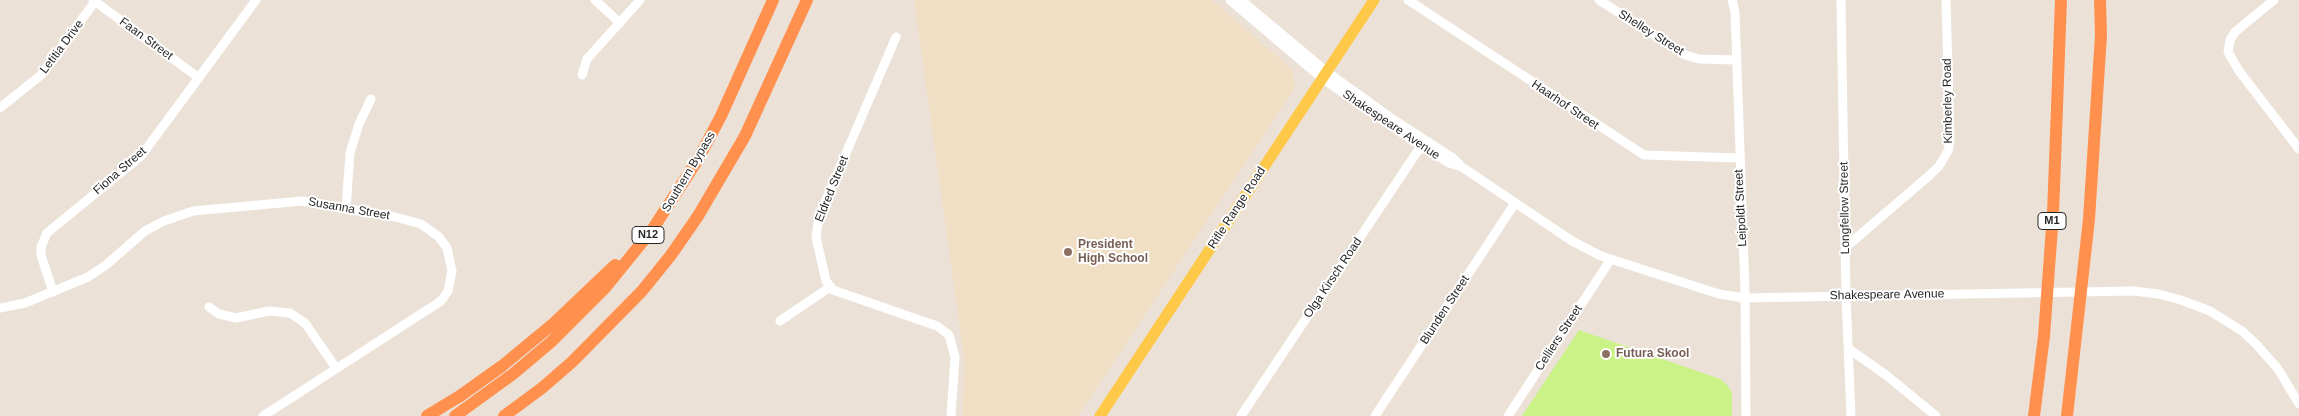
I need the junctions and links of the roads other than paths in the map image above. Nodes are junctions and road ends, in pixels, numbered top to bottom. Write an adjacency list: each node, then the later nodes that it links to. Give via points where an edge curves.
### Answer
1 (256, 0): 25 (street, Fiona Street)
2 (595, 0): 19 (street)
3 (640, 0): 19 (street)
4 (773, 0): 33 (highway, Southern Bypass / N12, via 713,131)
5 (807, 0): 49 (highway, N12, via 745,136 671,255 642,291 572,362)
6 (1230, 0): 24 (street)
7 (1241, 0): 24 (street)
8 (1374, 0): 24 (main road, Rifle Range Road)
9 (1408, 0): 30 (street, Haarhof Street, via 1644,155)
10 (1599, 0): 22 (street, Shelley Street, via 1685,55 1699,59)
11 (1732, 0): 22 (street, Leipoldt Street)
12 (1841, 0): 34 (street, Longfellow Street)
13 (1946, 0): 34 (street, Kimberley Road, via 1948,151 1931,174)
14 (2060, 0): 58 (highway, M1, via 2052,224)
15 (2100, 0): 20 (highway)
16 (2105, 0): 20 (highway)
17 (2274, 0): 29 (street, via 2235,32 2228,52)
18 (95, 1): 25 (street, Faan Street); 27 (street, Letitia Drive, via 41,75)
19 (620, 23): 23 (street, via 588,58)
20 (2101, 35): 59 (highway, via 2089,219)
21 (896, 37): 36 (street, Eldred Street, via 817,223 816,237 824,275)
22 (1736, 60): 30 (street, Leipoldt Street)
23 (582, 75)
24 (1325, 76): 28 (street, Shakespeare Avenue); 51 (main road, Rifle Range Road)
25 (199, 78): 37 (street, Fiona Street, via 141,156 47,233 41,255)
26 (371, 99): 32 (street, via 350,153)
27 (0, 108)
28 (1423, 143): 31 (street, Shakespeare Avenue, via 1449,163 1462,167); 52 (street, Olga Kirsch Road)
29 (2299, 149)
30 (1739, 158): 39 (street, Leipoldt Street)
31 (1515, 203): 35 (street, Shakespeare Avenue, via 1579,245); 53 (street, Blunden Street)
32 (346, 209): 37 (street, Susanna Street, via 292,201 193,211 154,226 97,271); 44 (street, Susanna Street, via 395,217 427,228 444,242 452,271 448,290 435,307)
33 (652, 230): 47 (highway, via 534,340 467,391); 48 (highway, Southern Bypass / N12, via 605,288 558,336)
34 (1846, 247): 38 (street, Longfellow Street)
35 (1611, 260): 39 (street, Shakespeare Avenue, via 1719,294); 54 (street, Celliers Street)
36 (830, 287): 42 (street); 50 (street, via 937,326 949,335 954,357)
37 (53, 292): 41 (street, Susanna Street)
38 (1846, 296): 39 (street, Shakespeare Avenue); 43 (street, Longfellow Street); 45 (street, Shakespeare Avenue, via 2134,291 2158,294 2210,311 2235,326 2273,363)
39 (1744, 298): 55 (street, Leipoldt Street)
40 (208, 307): 44 (street, via 236,318 269,311 290,313 305,324)
41 (0, 308)
42 (780, 321)
43 (1850, 349): 56 (street, Longfellow Street); 57 (street)
44 (336, 368): 46 (street, Susanna Street)
45 (2299, 404)
46 (263, 416)
47 (427, 416)
48 (455, 416)
49 (504, 416)
50 (951, 416)
51 (1100, 416)
52 (1241, 416)
53 (1375, 416)
54 (1508, 416)
55 (1746, 416)
56 (1851, 416)
57 (1936, 416)
58 (2034, 416)
59 (2067, 416)

